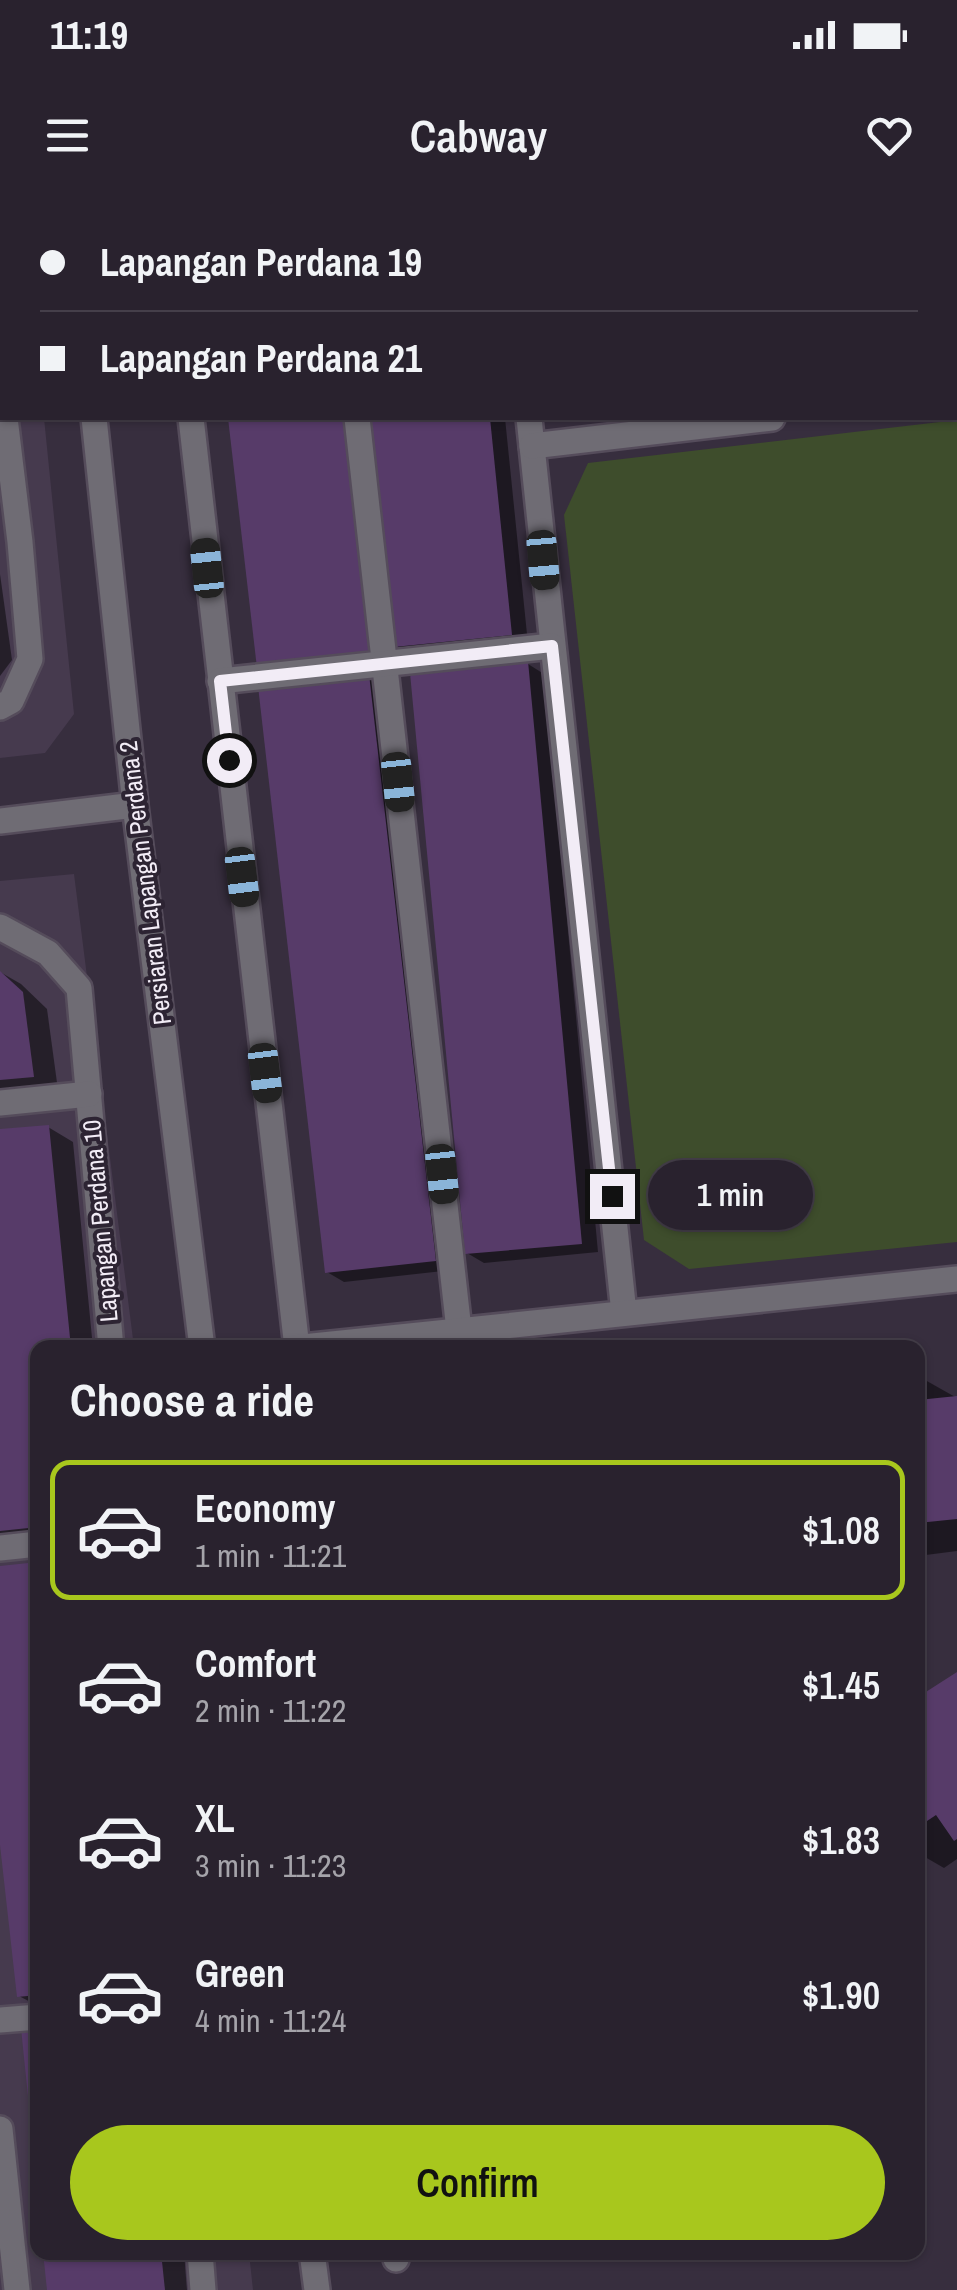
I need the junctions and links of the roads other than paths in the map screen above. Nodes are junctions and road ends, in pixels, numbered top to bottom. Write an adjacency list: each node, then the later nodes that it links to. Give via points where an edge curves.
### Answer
1 (5, 420): 8 (street)
2 (94, 420): 13 (street, Persiaran Lapangan Perdana 2)
3 (191, 420): 11 (street)
4 (357, 420): 10 (street)
5 (529, 420): 7 (street)
6 (755, 420): 7 (street)
7 (532, 446): 9 (street)
8 (10, 543): 12 (street, via 30,659 11,701)
9 (552, 646): 10 (street); 19 (street)
10 (385, 664): 11 (street); 20 (street)
11 (220, 681): 23 (street)
12 (0, 707)
13 (135, 805): 14 (street); 22 (street, Persiaran Lapangan Perdana 2)
14 (0, 822)
15 (0, 927): 16 (street, Lapangan Perdana 10, via 48,954 79,988)
16 (90, 1094): 17 (street); 21 (street, Lapangan Perdana 10)
17 (0, 1102)
18 (957, 1279): 19 (street)
19 (624, 1313): 20 (street)
20 (459, 1330): 24 (street)
21 (110, 1340)
22 (201, 1340)
23 (294, 1340)
24 (363, 1340)
25 (30, 1545): 26 (street)
26 (0, 1548)
27 (30, 2018): 28 (street)
28 (0, 2020)
29 (0, 2129): 32 (street)
30 (201, 2260): 33 (street)
31 (313, 2260): 34 (street)
32 (17, 2290)
33 (203, 2290)
34 (317, 2290)

